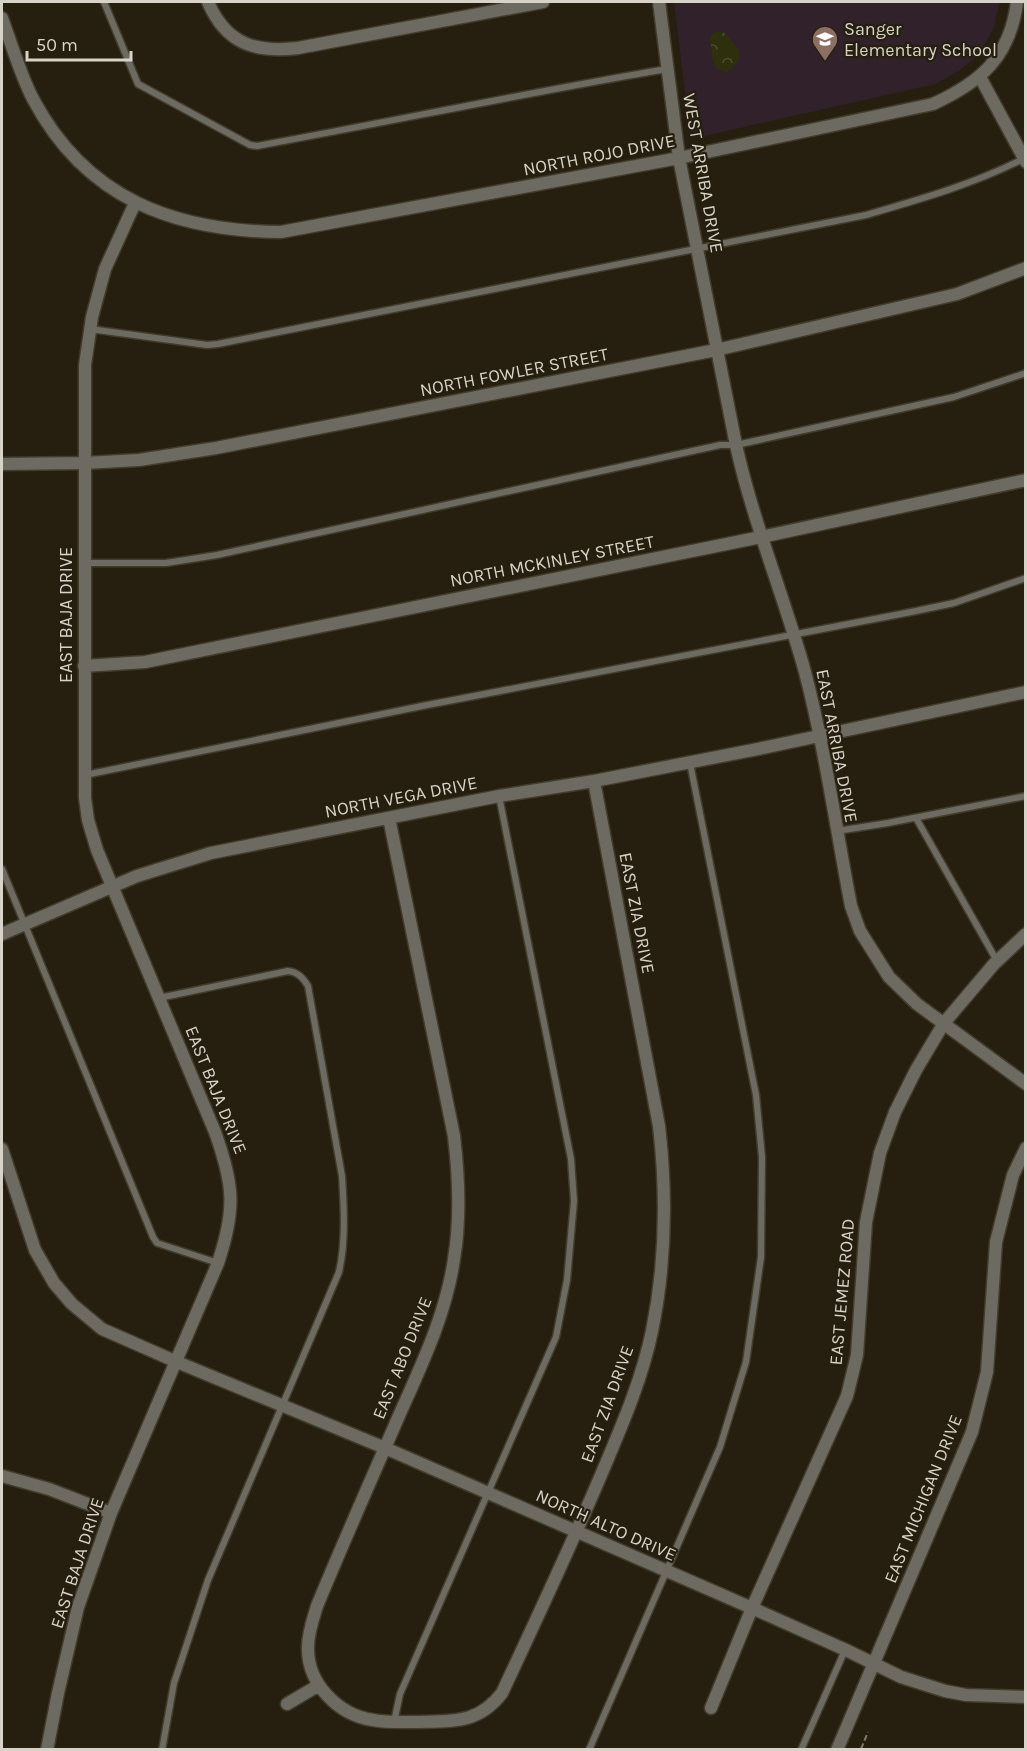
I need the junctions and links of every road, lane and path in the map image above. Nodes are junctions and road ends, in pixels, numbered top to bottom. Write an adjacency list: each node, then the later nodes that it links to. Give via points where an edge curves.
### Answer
1 (104, 2): 7 (lane, via 138,84 257,146)
2 (543, 2): 5 (street, via 274,50 243,44 221,27)
3 (658, 2): 7 (street, WEST ARRIBA DRIVE)
4 (1017, 2): 8 (street, NORTH ROJO DRIVE, via 1004,46)
5 (210, 5)
6 (2, 18): 11 (street, NORTH ROJO DRIVE, via 32,98 51,129 83,168)
7 (667, 69): 9 (street, WEST ARRIBA DRIVE)
8 (980, 77): 9 (street, NORTH ROJO DRIVE, via 933,104); 10 (street)
9 (679, 158): 11 (street, NORTH ROJO DRIVE, via 281,232 199,225); 12 (street, WEST ARRIBA DRIVE)
10 (1025, 159): 12 (lane, via 988,176 887,209)
11 (135, 203): 14 (street, EAST BAJA DRIVE, via 105,269)
12 (697, 249): 14 (lane, via 218,344); 15 (street, WEST ARRIBA DRIVE)
13 (1026, 268): 15 (street, NORTH FOWLER STREET, via 957,294)
14 (90, 328): 18 (street, EAST BAJA DRIVE, via 85,365)
15 (716, 350): 17 (street, EAST ARRIBA DRIVE); 18 (street, NORTH FOWLER STREET, via 216,448 139,460)
16 (1026, 373): 17 (lane, via 954,397)
17 (736, 445): 21 (street, EAST ARRIBA DRIVE); 22 (lane, via 720,445 217,555 166,563)
18 (84, 463): 19 (street, NORTH FOWLER STREET); 22 (street, EAST BAJA DRIVE)
19 (2, 464)
20 (1026, 480): 21 (street, NORTH MCKINLEY STREET)
21 (761, 537): 24 (street, EAST ARRIBA DRIVE); 25 (street, NORTH MCKINLEY STREET, via 145,662)
22 (84, 563): 25 (street, EAST BAJA DRIVE)
23 (1026, 578): 24 (lane, via 954,603)
24 (794, 633): 27 (street, EAST ARRIBA DRIVE); 29 (lane)
25 (84, 666): 29 (street, EAST BAJA DRIVE)
26 (1026, 692): 27 (street, NORTH VEGA DRIVE)
27 (819, 736): 28 (street, NORTH VEGA DRIVE); 35 (street, EAST ARRIBA DRIVE)
28 (690, 762): 30 (street, NORTH VEGA DRIVE); 55 (lane, via 756,1095 762,1157 760,1257 746,1362 720,1447)
29 (85, 775): 37 (street, EAST BAJA DRIVE, via 88,820)
30 (594, 781): 31 (street, NORTH VEGA DRIVE); 54 (street, EAST ZIA DRIVE, via 655,1097 665,1213 658,1297 644,1361 633,1398)
31 (499, 796): 33 (street, NORTH VEGA DRIVE); 52 (lane, via 571,1159 574,1201 567,1280 556,1338)
32 (1026, 796): 34 (lane)
33 (389, 818): 37 (street, NORTH VEGA DRIVE, via 211,853); 50 (street, EAST ABO DRIVE, via 454,1137 459,1217 445,1303)
34 (916, 818): 35 (lane); 41 (lane)
35 (836, 831): 43 (street, EAST ARRIBA DRIVE, via 860,931 889,977 916,1004)
36 (2, 869): 38 (lane)
37 (111, 886): 38 (street, NORTH VEGA DRIVE); 42 (street, EAST BAJA DRIVE)
38 (25, 923): 39 (street, NORTH VEGA DRIVE); 47 (lane, via 153,1238 157,1243)
39 (2, 934)
40 (1026, 934): 41 (street, EAST JEMEZ ROAD)
41 (997, 962): 43 (street, EAST JEMEZ ROAD)
42 (159, 998): 47 (street, EAST BAJA DRIVE, via 228,1168 230,1222); 49 (lane, via 288,971 295,972 308,986 342,1176 342,1258)
43 (944, 1023): 44 (street, EAST ARRIBA DRIVE); 56 (street, EAST JEMEZ ROAD, via 895,1112 880,1153 866,1222 856,1355 847,1396)
44 (1026, 1084)
45 (1026, 1148): 58 (street, EAST MICHIGAN DRIVE, via 1013,1175 996,1242 987,1372 972,1432)
46 (2, 1149): 48 (street, NORTH ALTO DRIVE, via 35,1250 54,1283 102,1329)
47 (218, 1263): 48 (street, EAST BAJA DRIVE)
48 (177, 1362): 49 (street, NORTH ALTO DRIVE); 53 (street, EAST BAJA DRIVE)
49 (281, 1406): 50 (street, NORTH ALTO DRIVE); 66 (lane, via 208,1580 174,1683)
50 (385, 1448): 52 (street, NORTH ALTO DRIVE); 59 (street, EAST ABO DRIVE, via 310,1628 308,1648)
51 (2, 1476): 53 (street)
52 (489, 1493): 54 (street, NORTH ALTO DRIVE); 63 (lane, via 400,1694)
53 (111, 1513): 65 (street, EAST BAJA DRIVE, via 78,1607)
54 (577, 1532): 55 (street, NORTH ALTO DRIVE); 63 (street, EAST ZIA DRIVE, via 493,1706 467,1719)
55 (667, 1571): 56 (street, NORTH ALTO DRIVE); 67 (lane)
56 (752, 1608): 57 (street, NORTH ALTO DRIVE); 62 (street, EAST JEMEZ ROAD)
57 (846, 1650): 58 (street, NORTH ALTO DRIVE); 68 (lane)
58 (874, 1665): 60 (street, NORTH ALTO DRIVE, via 945,1691); 69 (street, EAST MICHIGAN DRIVE)
59 (319, 1685): 61 (street); 63 (street, EAST ABO DRIVE, via 354,1715)
60 (1026, 1697)
61 (287, 1704)
62 (711, 1708)
63 (394, 1722)
64 (868, 1732): 70 (path)
65 (47, 1749)
66 (162, 1749)
67 (589, 1749)
68 (801, 1749)
69 (837, 1749)
70 (861, 1749)

